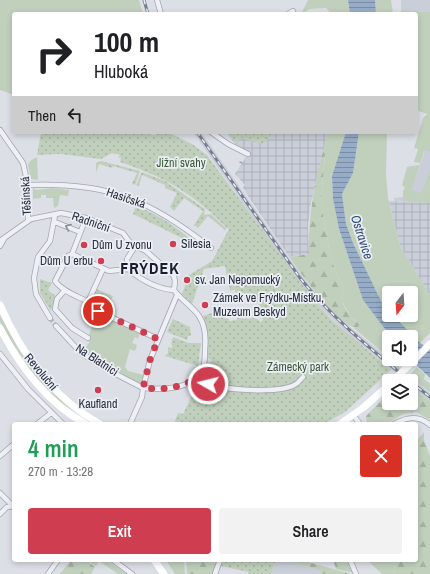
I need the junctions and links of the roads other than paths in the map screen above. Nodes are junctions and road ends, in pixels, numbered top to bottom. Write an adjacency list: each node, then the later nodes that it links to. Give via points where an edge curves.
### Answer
1 (157, 0): 2 (street)
2 (160, 12)
3 (0, 130): 6 (street, Těšínská, via 23,163)
4 (217, 134): 5 (street, via 228,144)
5 (248, 154)
6 (28, 184): 9 (street, Těšínská); 17 (street, Hasičská, via 79,185 126,197 167,216)
7 (55, 215): 8 (street, Radniční, via 69,214); 9 (street, Radniční); 10 (street)
8 (86, 218): 11 (street); 16 (street, Radniční, via 123,233)
9 (28, 221): 12 (street, Radniční)
10 (55, 222): 11 (street, Radniční, one-way to 10); 26 (street, via 50,241 38,257 34,278 36,294)
11 (80, 232): 18 (street)
12 (6, 236): 13 (street); 14 (street, Radniční); 15 (street)
13 (0, 237)
14 (0, 241)
15 (0, 246)
16 (134, 248): 20 (street, via 127,259); 22 (street, via 146,251 174,276)
17 (211, 248)
18 (72, 254): 19 (street); 21 (street, via 68,256 55,281)
19 (103, 269): 20 (street); 24 (street)
20 (128, 269): 22 (street, via 155,285)
21 (65, 290): 24 (street); 29 (street, via 57,299 55,309 72,328)
22 (174, 290): 23 (street)
23 (177, 295): 30 (street); 35 (street, via 200,317 204,328 204,366)
24 (88, 302): 30 (street, via 87,306)
25 (0, 305): 43 (main road, Revoluční, via 17,342 38,371 62,397)
26 (50, 318)
27 (56, 326): 36 (street, Na Blatnici, via 81,353)
28 (0, 328): 42 (main road, Revoluční, via 31,376 48,395)
29 (88, 338)
30 (158, 339): 36 (street)
31 (430, 344): 33 (main road, bridge)
32 (0, 354): 38 (street)
33 (400, 374)
34 (303, 377): 35 (street, via 295,385 257,391 216,386)
35 (196, 379): 36 (street, via 182,386)
36 (143, 388): 44 (street, via 142,397)
37 (382, 390): 39 (main road)
38 (50, 413): 40 (street); 41 (street)
39 (353, 415): 45 (main road); 46 (street)
40 (39, 422)
41 (61, 422)
42 (82, 422)
43 (97, 422)
44 (131, 422)
45 (343, 422)
46 (358, 422)
47 (400, 422): 48 (street, via 414,417)
48 (430, 425)
49 (12, 446): 50 (street)
50 (0, 456)
51 (0, 493): 52 (street)
52 (12, 504)
53 (12, 506): 54 (street)
54 (0, 514)
55 (57, 562): 60 (street)
56 (116, 562): 61 (street)
57 (155, 562): 62 (main road)
58 (219, 562): 63 (street)
59 (351, 562): 64 (street)
60 (48, 574)
61 (132, 574)
62 (164, 574)
63 (215, 574)
64 (356, 574)

